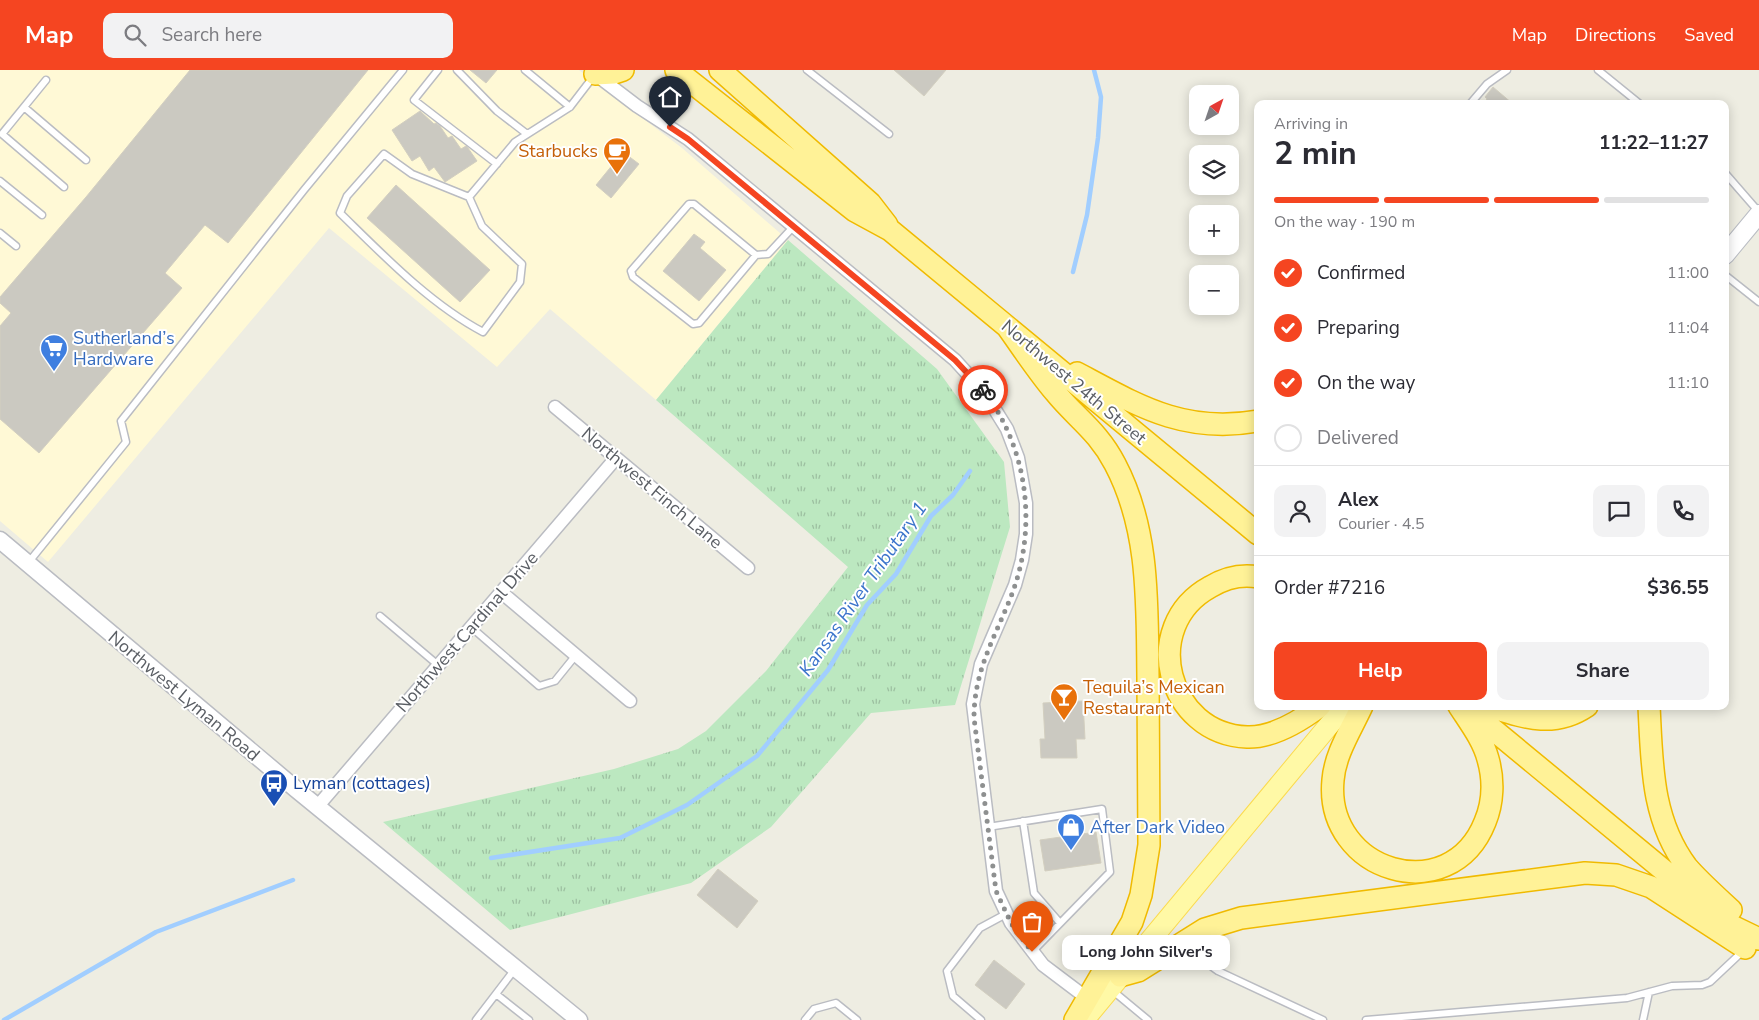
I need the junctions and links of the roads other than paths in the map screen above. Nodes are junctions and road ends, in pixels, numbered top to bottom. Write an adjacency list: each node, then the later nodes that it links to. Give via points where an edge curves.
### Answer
1 (403, 70): 44 (lane, via 121,420 126,442)
2 (438, 70): 22 (lane, via 414,100)
3 (457, 70): 19 (lane, via 497,111)
4 (525, 70): 17 (lane)
5 (623, 70): 11 (highway, via 614,73)
6 (662, 70): 12 (highway, Northwest 24th Street)
7 (720, 70): 30 (highway, Northwest 24th Street, via 870,203)
8 (807, 70): 20 (lane)
9 (1507, 70): 14 (lane, via 1487,84)
10 (1598, 70): 15 (lane)
11 (594, 71): 17 (lane); 29 (street, via 637,106 688,139)
12 (681, 74): 30 (highway, Northwest 24th Street, via 855,211)
13 (46, 80): 16 (lane)
14 (1473, 100)
15 (1635, 100)
16 (24, 107): 18 (lane); 21 (lane)
17 (570, 107): 19 (lane)
18 (1, 134): 25 (lane)
19 (527, 134): 22 (lane, via 515,142)
20 (890, 134)
21 (86, 160)
22 (497, 164): 26 (lane)
23 (1729, 178): 27 (lane)
24 (0, 181): 28 (lane)
25 (64, 187)
26 (469, 197): 26 (lane, via 482,226 522,264 520,282 483,332 466,323 393,265 340,213 347,196 384,154 412,174)
27 (1759, 213): 33 (main road)
28 (42, 215)
29 (794, 226): 34 (lane, via 768,254); 63 (street, via 968,373 1000,416 1018,458 1026,503 1022,560 1009,601 981,664 973,704)
30 (890, 230): 37 (highway, Northwest 24th Street)
31 (0, 232): 32 (lane)
32 (16, 246)
33 (1729, 250)
34 (756, 255): 34 (lane, via 699,322 693,324 633,276 631,271 689,204 694,204)
35 (1729, 278): 36 (lane)
36 (1759, 302)
37 (1008, 328): 38 (highway, Northwest 24th Street); 73 (highway, via 1055,393 1103,442 1134,505 1143,547 1147,638 1148,861 1132,922)
38 (1038, 352): 40 (highway, via 1152,412 1196,424); 42 (highway, Northwest 24th Street)
39 (555, 407): 41 (street, Northwest Finch Lane)
40 (1254, 422)
41 (616, 458): 45 (street, Northwest Finch Lane); 47 (street, Northwest Cardinal Drive)
42 (1254, 531)
43 (0, 540): 44 (street, Northwest Lyman Road)
44 (28, 564): 61 (street, Northwest Lyman Road)
45 (748, 568)
46 (1254, 576): 53 (highway, via 1226,579 1203,590 1182,614 1168,652 1172,680 1195,714 1212,727 1231,734 1249,737 1292,725)
47 (501, 592): 49 (street, Northwest Cardinal Drive); 50 (street)
48 (380, 616): 51 (lane)
49 (471, 627): 50 (lane, via 539,686 555,681); 51 (street, Northwest Cardinal Drive)
50 (576, 655): 52 (street)
51 (438, 665): 61 (street, Northwest Cardinal Drive)
52 (630, 701)
53 (1314, 710)
54 (1343, 710): 70 (main road)
55 (1360, 710): 56 (highway, via 1339,754 1333,780 1335,809 1349,840 1369,860 1395,871 1414,873 1432,870 1457,859 1475,842 1488,814 1492,786 1488,758)
56 (1462, 710)
57 (1470, 710): 67 (highway)
58 (1501, 710): 59 (highway, via 1540,719 1568,716)
59 (1579, 710)
60 (1648, 710): 67 (highway, via 1653,779 1657,807 1665,830 1688,868)
61 (317, 807): 69 (street, Northwest Lyman Road)
62 (1023, 821): 63 (lane); 65 (lane, via 1034,893); 65 (lane, via 1102,809 1110,872)
63 (988, 827): 64 (street, via 996,891)
64 (1006, 914): 68 (street); 80 (lane, via 980,928 947,971 953,996)
65 (1060, 923): 68 (lane)
66 (1186, 940): 67 (highway, via 1205,929 1253,916 1600,873 1651,887); 70 (highway); 74 (lane, via 1218,971)
67 (1756, 947): 71 (lane, via 1710,982)
68 (1032, 952): 73 (street, via 1043,965)
69 (516, 968): 72 (lane); 77 (street, Northwest Lyman Road)
70 (1115, 982): 73 (main road); 83 (lane)
71 (1649, 992): 84 (lane, via 1627,998); 85 (lane)
72 (496, 994): 75 (lane); 76 (lane)
73 (1092, 1001): 81 (highway); 82 (main road)
74 (1320, 1019)
75 (476, 1020)
76 (529, 1020)
77 (580, 1020)
78 (805, 1020): 79 (lane, via 814,1009 836,1003)
79 (857, 1020)
80 (981, 1020)
81 (1075, 1020)
82 (1084, 1020)
83 (1148, 1020)
84 (1366, 1020)
85 (1642, 1020)

